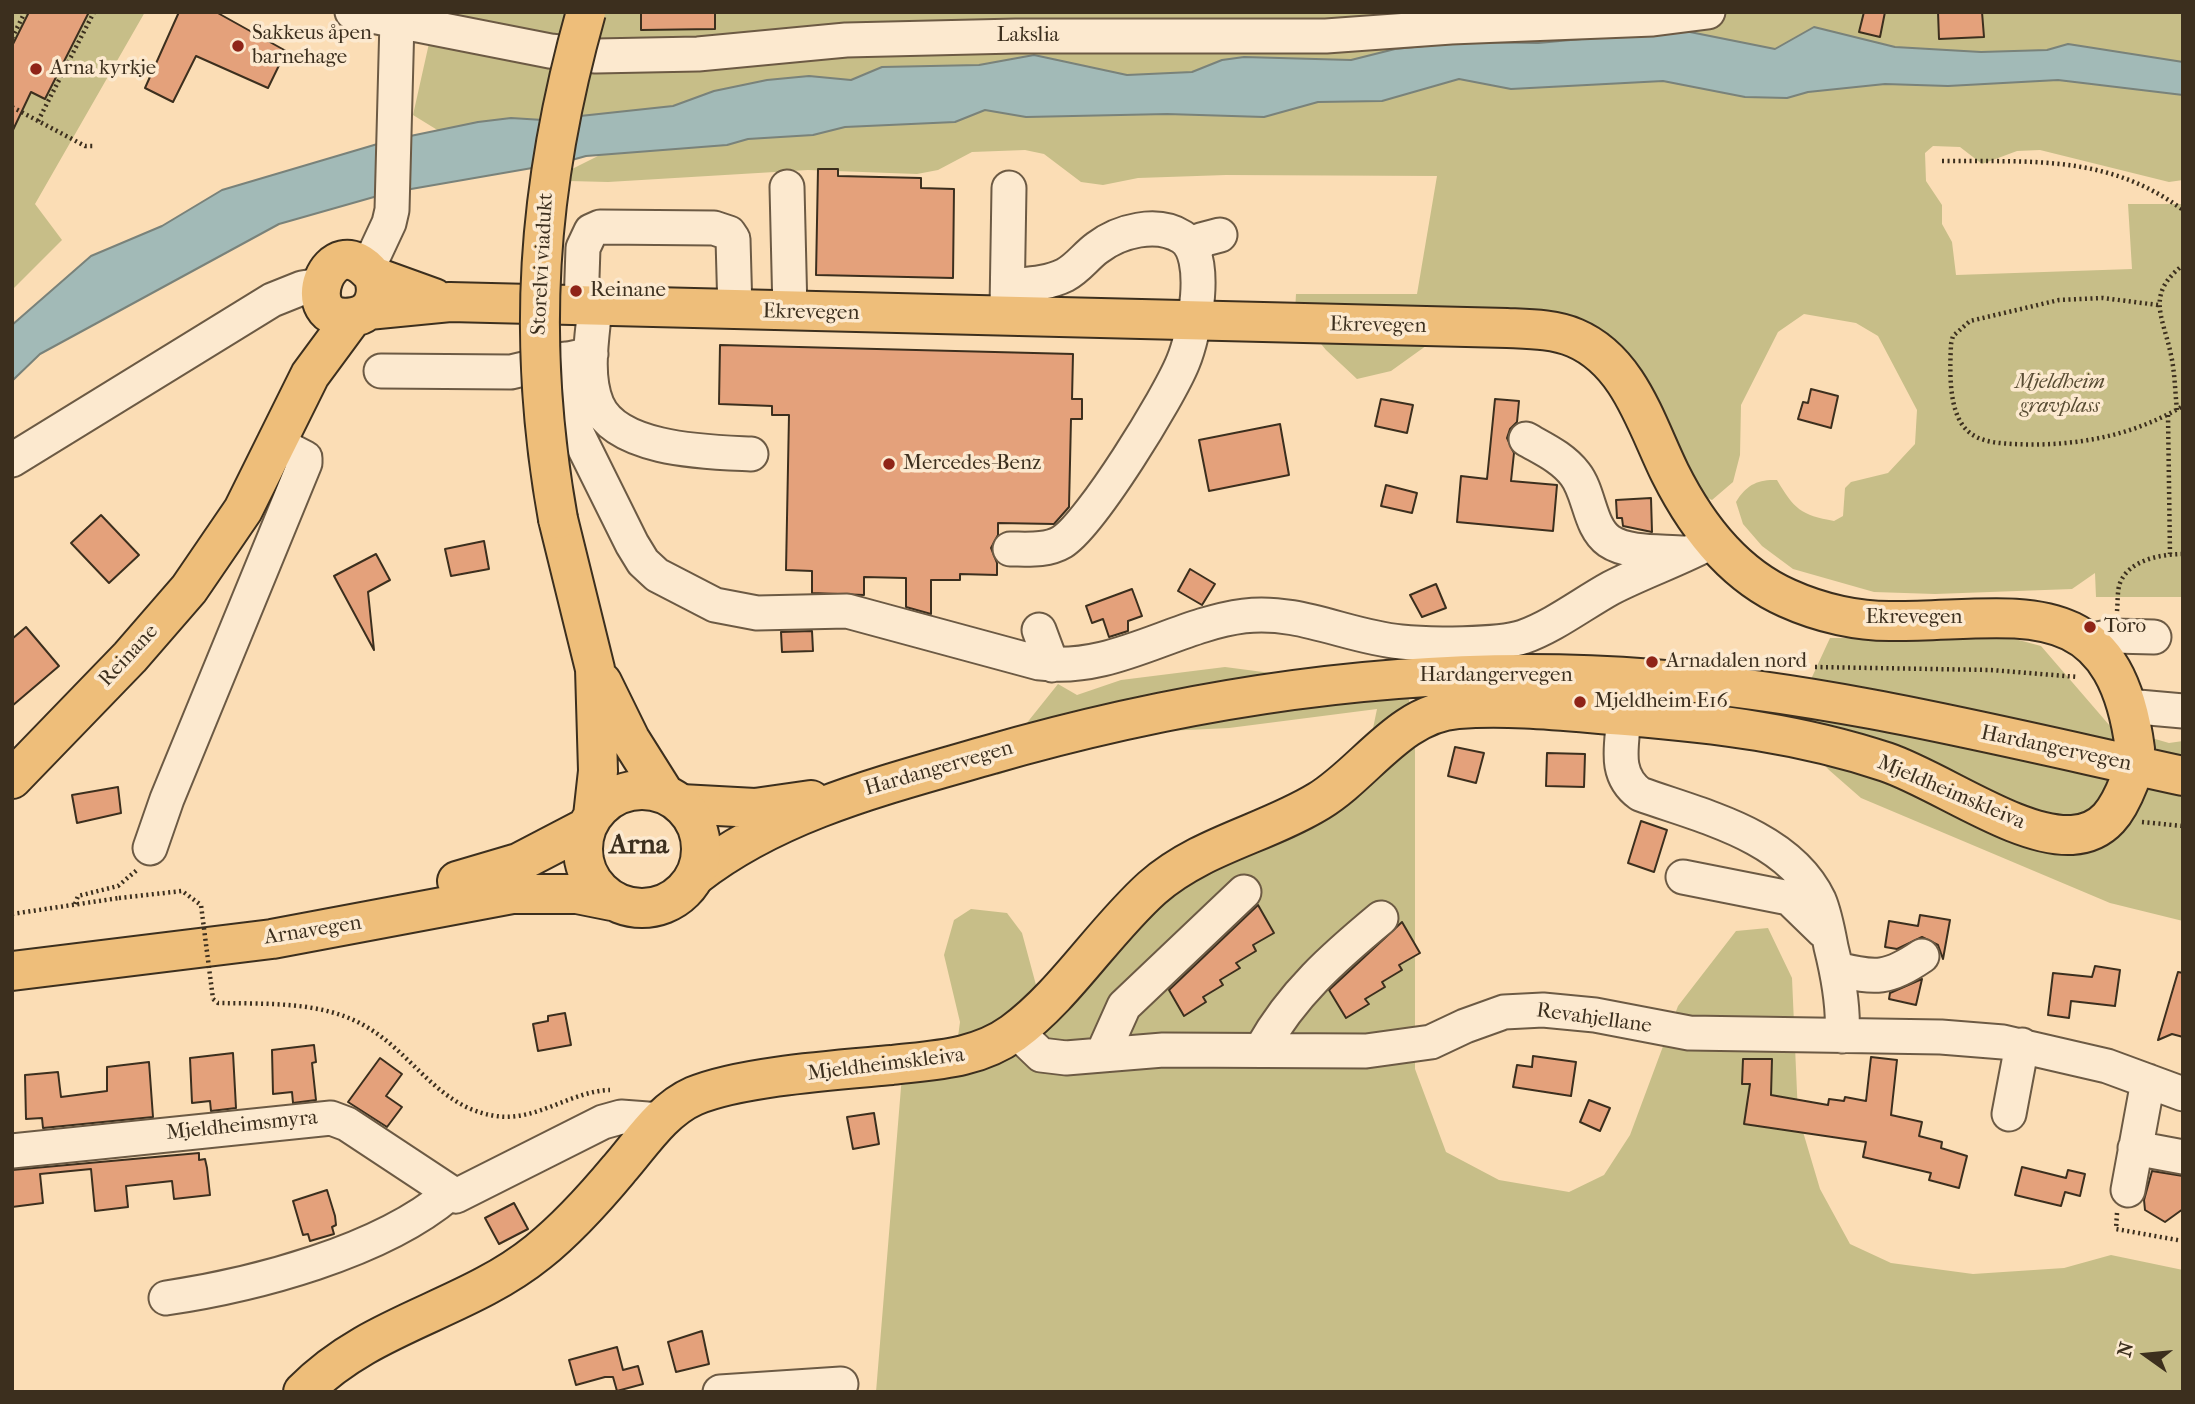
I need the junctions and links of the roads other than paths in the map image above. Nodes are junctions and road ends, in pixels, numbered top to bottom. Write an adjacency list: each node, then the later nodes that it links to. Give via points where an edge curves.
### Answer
1 (352, 12): 4 (street, Lakslia)
2 (586, 12): 25 (main road, Storelvi viadukt, bridge, via 550,166 541,262 541,403 558,519)
3 (1708, 12): 4 (street, Lakslia, via 1653,19 1326,36 872,39 698,54 596,56)
4 (397, 20): 7 (street, via 389,223)
5 (787, 187): 11 (street)
6 (1009, 188): 8 (street)
7 (350, 293): 9 (main road, Ekrevegen); 16 (main road, Reinane); 18 (street, via 272,300)
8 (1008, 302): 11 (main road, Ekrevegen); 12 (main road, Ekrevegen); 12 (street, via 1066,274 1118,235 1168,231 1207,243)
9 (588, 307): 10 (main road, Ekrevegen); 10 (street, via 583,248 592,231 714,228 733,239); 13 (street)
10 (735, 311): 11 (main road, Ekrevegen)
11 (790, 312)
12 (1192, 323): 19 (main road, Ekrevegen, via 1507,328 1573,337 1599,353 1628,386 1684,499); 20 (street, via 1189,349 1168,393 1089,516 1060,544)
13 (579, 356): 14 (street, via 511,372); 17 (street, via 598,405 622,430 687,450); 24 (street, via 569,417 643,562 676,587 733,610 856,613)
14 (381, 371)
15 (1526, 439): 19 (street, via 1559,458 1575,474 1599,532 1611,542 1626,548)
16 (276, 443): 30 (main road, Reinane, via 243,510 189,589); 35 (street, via 305,458 305,463)
17 (751, 454)
18 (12, 460)
19 (1702, 547): 23 (main road, Ekrevegen, via 1768,589 1825,612 1863,620 2034,619); 24 (street, via 1614,587 1541,629 1506,641 1403,642 1353,635 1273,614 1220,620 1097,661)
20 (1010, 549)
21 (1039, 629): 24 (street)
22 (2154, 637): 23 (street)
23 (2101, 638): 26 (main road, Ekrevegen)
24 (1052, 664)
25 (595, 669): 33 (main road, via 630,739); 34 (main road, via 598,771)
26 (2121, 692): 27 (street); 31 (main road, Ekrevegen)
27 (2183, 711)
28 (1624, 716): 31 (main road, Mjeldheimskleiva, via 1722,725 1817,742 1905,769 2046,832 2075,835 2110,819); 41 (street, via 1620,766 1628,786 1735,828 1785,859 1819,900); 46 (main road, Mjeldheimskleiva, via 1481,708 1436,712 1420,719 1318,802 1208,850 1169,874 1127,912)
29 (2183, 776): 32 (main road, Hardangervegen, via 1772,693 1640,678 1474,674 1402,676 1280,690 1163,711)
30 (12, 779)
31 (2127, 780)
32 (855, 793): 33 (main road, Hardangervegen, via 755,808); 36 (main road, Hardangervegen, via 737,848)
33 (672, 799): 34 (main road, via 645,790 625,792 607,801); 36 (main road, via 694,819 701,838)
34 (590, 822): 39 (main road, via 583,853 587,872); 42 (main road, Arnavegen, via 518,863 400,894)
35 (150, 848)
36 (695, 876): 39 (main road, via 684,892 659,906 630,907)
37 (1683, 877): 41 (street, via 1789,898)
38 (1244, 892): 50 (street, via 1124,1006)
39 (612, 901): 45 (main road, Arnavegen, via 577,894 512,894 272,939)
40 (1381, 918): 49 (street, via 1296,995)
41 (1829, 938): 44 (street)
42 (12, 951)
43 (1922, 957): 44 (street, via 1884,976)
44 (1837, 970): 47 (street)
45 (12, 971)
46 (1016, 1031): 50 (street, Revahjellane, via 1041,1055); 54 (main road, Mjeldheimskleiva, via 982,1051 960,1057 710,1091 678,1105)
47 (1842, 1036): 48 (street, Revahjellane, via 1941,1037); 49 (street, Revahjellane, via 1689,1032 1570,1012 1523,1010 1486,1017 1446,1037 1413,1046 1343,1051)
48 (2022, 1045): 51 (street, Revahjellane); 53 (street)
49 (1262, 1048): 50 (street, Revahjellane)
50 (1102, 1055)
51 (2148, 1081): 52 (street, Revahjellane); 55 (street)
52 (2183, 1094)
53 (2009, 1114)
54 (661, 1120): 59 (street, via 621,1117 603,1122 462,1196); 62 (main road, Mjeldheimskleiva, via 580,1213 534,1255 482,1287 355,1349)
55 (2135, 1148): 57 (street); 58 (street)
56 (12, 1151): 59 (street, Mjeldheimsmyra, via 319,1117 347,1124)
57 (2183, 1157)
58 (2128, 1191)
59 (449, 1194): 60 (street, via 409,1224 309,1264 252,1282)
60 (166, 1298)
61 (841, 1384): 63 (street)
62 (303, 1392)
63 (720, 1392)

